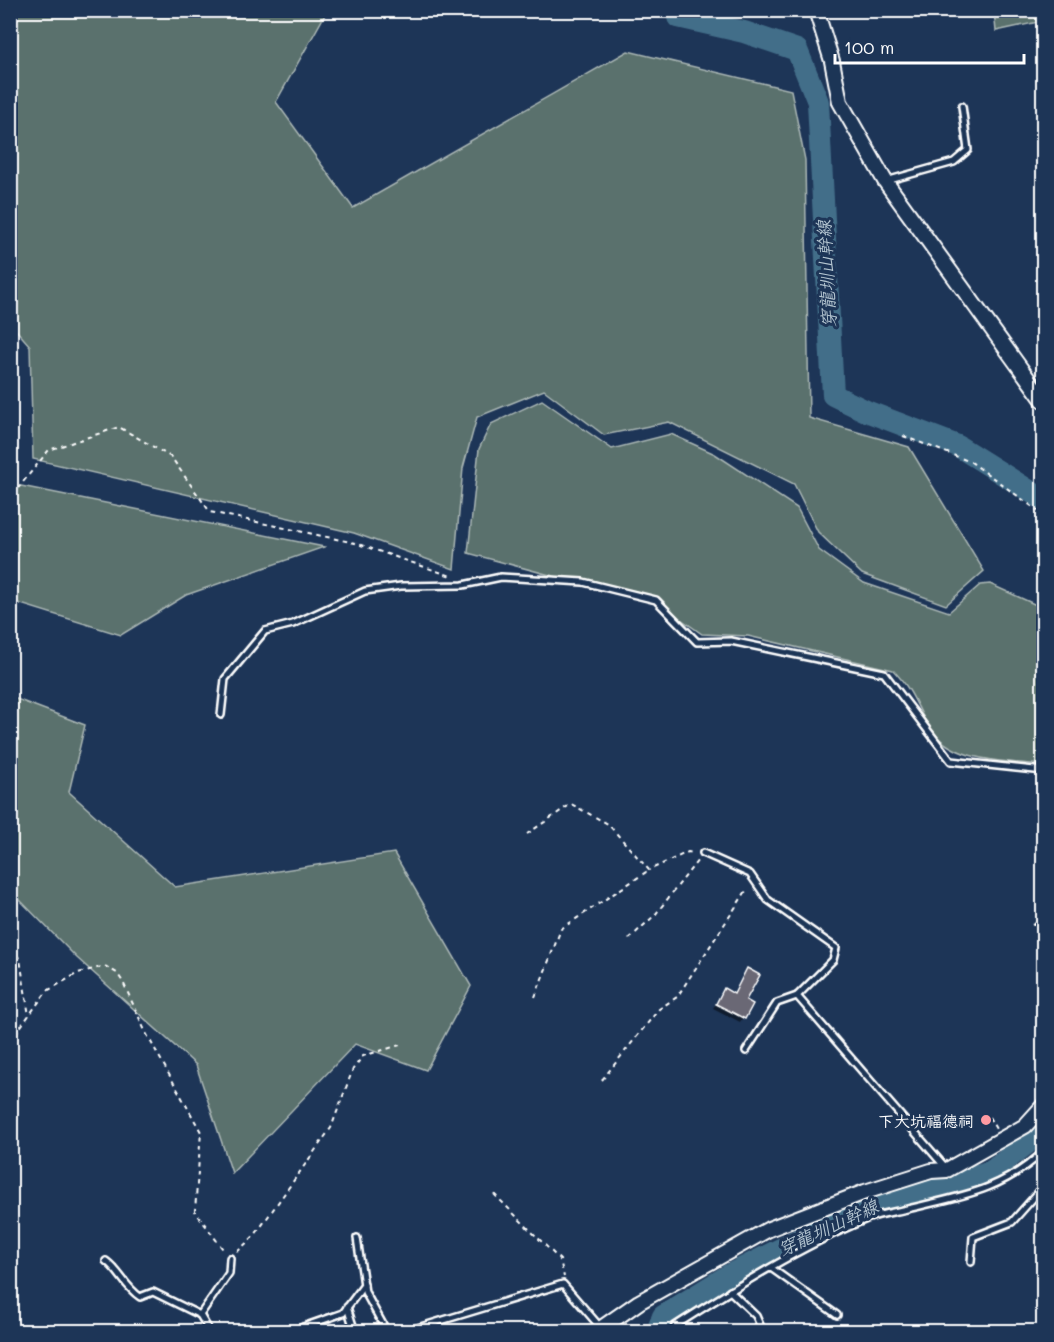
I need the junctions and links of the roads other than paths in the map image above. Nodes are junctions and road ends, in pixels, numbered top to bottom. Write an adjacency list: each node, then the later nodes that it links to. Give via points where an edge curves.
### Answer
1 (816, 10): 3 (street, via 840,102)
2 (962, 106): 3 (lane, via 968,150 954,162)
3 (885, 181): 4 (street)
4 (1044, 401)
5 (221, 715): 6 (lane, via 225,679 265,631 293,624 365,591 463,585 501,577 583,582 656,600 697,642 730,641 884,673 951,761)
6 (1044, 771)
7 (703, 853): 8 (lane, via 750,874 768,900 836,948 833,960)
8 (797, 996): 9 (lane, via 777,1003); 12 (lane)
9 (746, 1051)
10 (1044, 1105): 12 (street, via 1024,1126)
11 (1044, 1151): 18 (lane, via 1023,1170 997,1185 870,1218)
12 (947, 1170): 25 (street, via 931,1171 864,1192 769,1229 639,1302)
13 (1044, 1186): 17 (lane, via 1012,1222 973,1237)
14 (357, 1238): 19 (lane)
15 (230, 1258): 22 (lane, via 229,1273)
16 (106, 1261): 22 (lane, via 114,1266 127,1288 140,1297 153,1292)
17 (971, 1262)
18 (771, 1268): 20 (lane); 23 (lane)
19 (364, 1285): 21 (lane); 28 (lane)
20 (730, 1291): 31 (lane, via 675,1326); 32 (lane, via 756,1316)
21 (347, 1307): 24 (lane, via 343,1313); 27 (lane)
22 (201, 1315): 26 (lane)
23 (837, 1315)
24 (303, 1327)
25 (599, 1330): 29 (lane, via 563,1284); 30 (lane)
26 (210, 1332)
27 (355, 1332)
28 (387, 1332)
29 (404, 1332)
30 (620, 1332)
31 (672, 1332)
32 (763, 1332)

